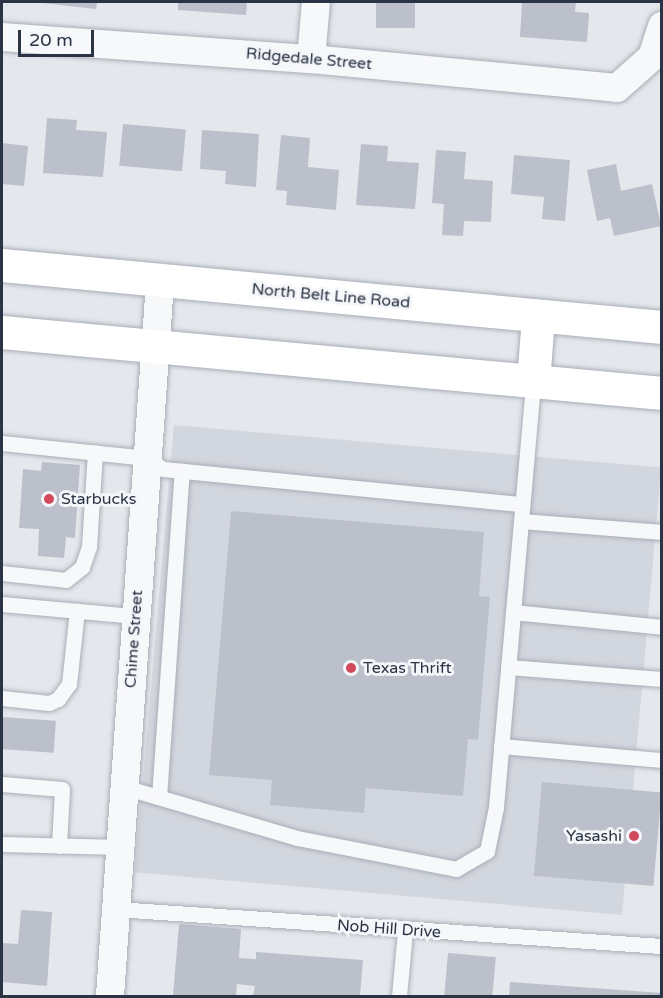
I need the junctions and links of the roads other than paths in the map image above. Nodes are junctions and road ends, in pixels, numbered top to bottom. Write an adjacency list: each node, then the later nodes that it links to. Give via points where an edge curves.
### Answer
1 (316, 2): 4 (street)
2 (662, 26): 4 (street, Ridgedale Street, via 652,57 617,88)
3 (2, 37): 4 (street, Ridgedale Street)
4 (311, 59)
5 (2, 265): 6 (main road, North Belt Line Road)
6 (160, 282): 7 (main road, North Belt Line Road); 10 (street, Chime Street)
7 (538, 317): 8 (main road, North Belt Line Road); 11 (main road)
8 (662, 327)
9 (2, 332): 10 (main road)
10 (154, 348): 11 (main road); 15 (street, Chime Street)
11 (533, 382): 12 (main road); 17 (lane)
12 (662, 393)
13 (2, 443): 14 (lane)
14 (94, 452): 15 (lane); 20 (lane, via 89,547 82,567 66,580)
15 (147, 458): 16 (lane, via 163,469); 24 (street, Chime Street)
16 (182, 471): 17 (lane); 33 (lane)
17 (522, 504): 18 (lane)
18 (522, 521): 19 (lane); 23 (lane)
19 (662, 532)
20 (2, 573)
21 (2, 604): 22 (lane)
22 (77, 610): 24 (lane); 28 (lane, via 69,684 58,699 49,703)
23 (513, 612): 25 (lane); 26 (lane)
24 (135, 616): 32 (street, Chime Street)
25 (662, 627)
26 (508, 667): 27 (lane); 29 (lane)
27 (662, 679)
28 (2, 698)
29 (501, 747): 30 (lane); 33 (lane, via 487,851 456,869 297,838)
30 (662, 760)
31 (2, 784): 35 (lane, via 62,789)
32 (124, 787): 33 (lane); 36 (street, Chime Street)
33 (159, 797)
34 (2, 844): 35 (lane)
35 (59, 846): 36 (lane)
36 (120, 847): 37 (street, Chime Street)
37 (116, 909): 38 (lane, Nob Hill Drive); 40 (street, Chime Street)
38 (405, 931): 39 (lane, Nob Hill Drive); 41 (lane)
39 (662, 946)
40 (110, 996)
41 (399, 996)

